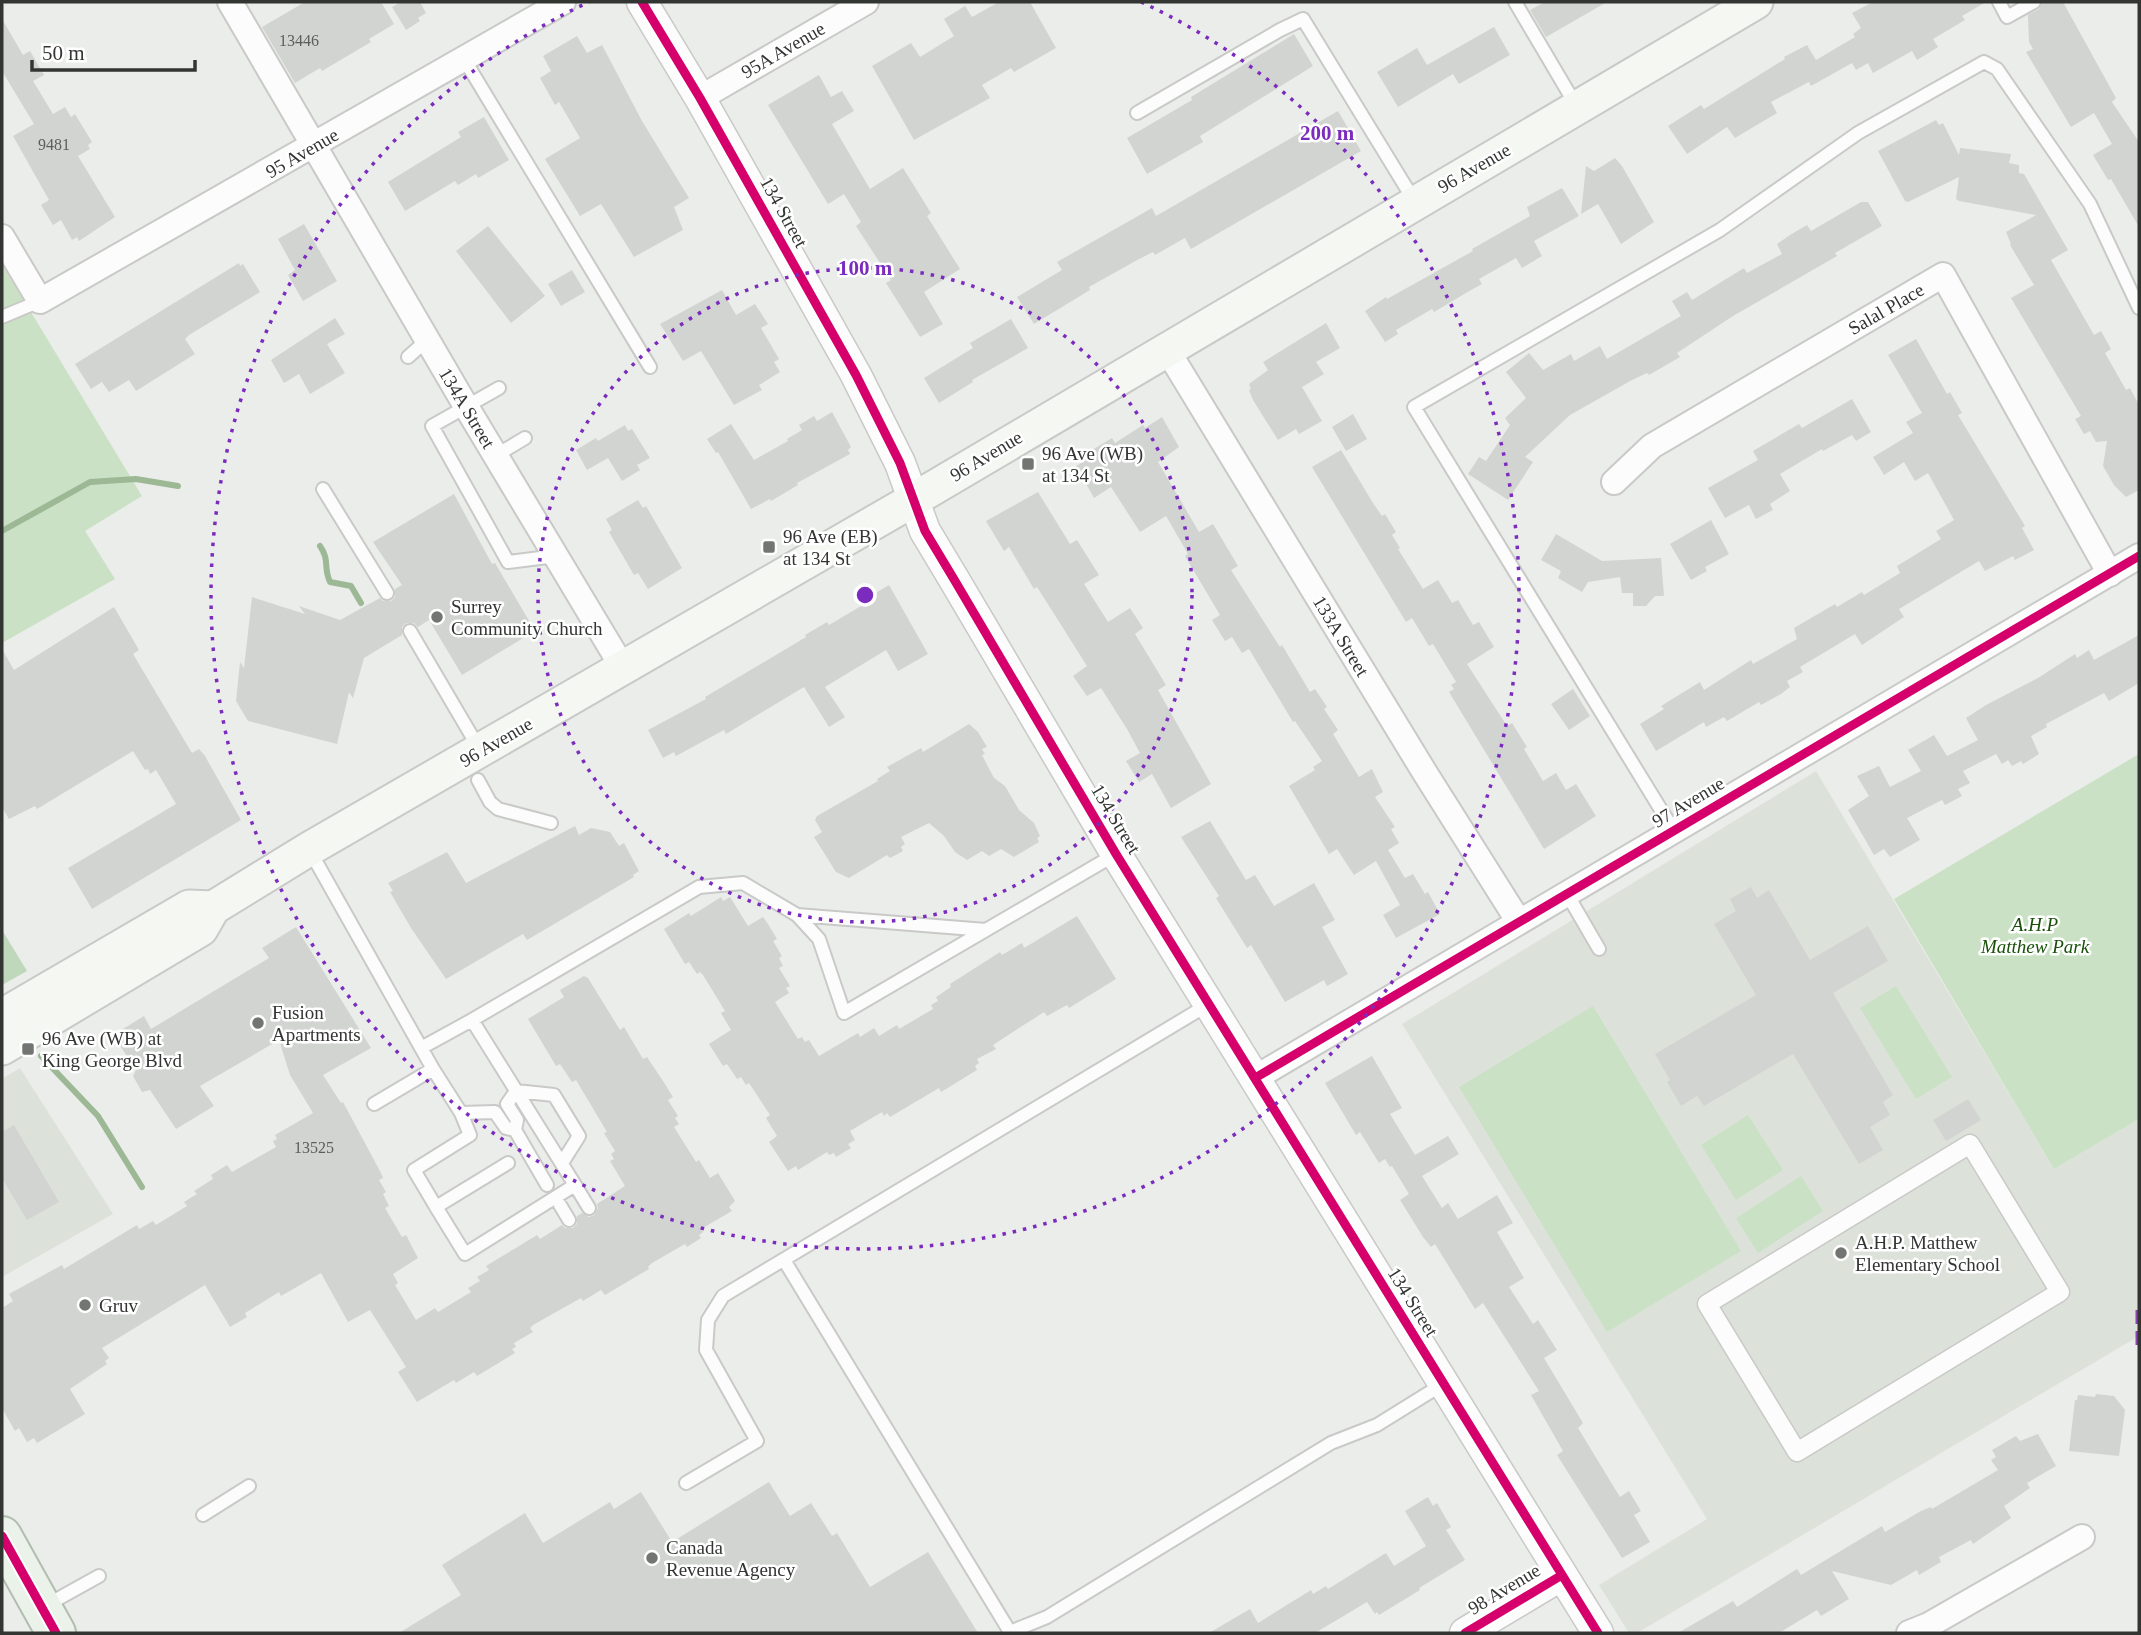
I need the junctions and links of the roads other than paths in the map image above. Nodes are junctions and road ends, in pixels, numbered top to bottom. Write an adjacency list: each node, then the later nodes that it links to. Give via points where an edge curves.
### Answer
1 (230, 2): 13 (street, 134A Street)
2 (563, 2): 9 (street, 95 Avenue)
3 (642, 2): 10 (street, 134 Street)
4 (866, 2): 10 (street, 95A Avenue)
5 (1515, 2): 11 (lane)
6 (1756, 2): 11 (main road, 96 Avenue)
7 (1999, 2): 8 (lane, via 2007,17)
8 (2034, 2)
9 (464, 59): 13 (street, 95 Avenue); 22 (lane)
10 (700, 98): 29 (street, 134 Street, via 856,375 900,463)
11 (1577, 107): 14 (main road, 96 Avenue)
12 (1137, 113): 14 (lane, via 1303,19)
13 (313, 146): 16 (street, 95 Avenue); 19 (street, 134A Street)
14 (1415, 202): 20 (main road, 96 Avenue)
15 (2, 237): 16 (street)
16 (40, 302): 18 (lane)
17 (2139, 308): 38 (lane, via 2090,204 1997,69 1984,62 1858,133 1720,230 1414,407)
18 (2, 317)
19 (427, 340): 21 (lane); 24 (street, 134A Street)
20 (1166, 348): 29 (main road, 96 Avenue); 44 (street, 133A Street)
21 (408, 357)
22 (650, 367)
23 (499, 388): 24 (lane)
24 (467, 408): 26 (street, 134A Street); 30 (lane, via 432,426 508,562)
25 (525, 438): 26 (lane)
26 (495, 456): 30 (street, 134A Street)
27 (1614, 482): 32 (street, Salal Place, via 1652,446 1943,275)
28 (323, 489): 33 (lane)
29 (913, 500): 35 (main road, 96 Avenue); 40 (street, 134 Street, via 925,531)
30 (556, 556): 35 (street, 134A Street)
31 (2139, 556): 32 (street, 97 Avenue)
32 (2110, 574): 38 (street, 97 Avenue)
33 (387, 593)
34 (410, 631): 36 (lane)
35 (623, 668): 36 (main road, 96 Avenue)
36 (479, 765): 37 (lane, via 489,802 498,809); 39 (main road, 96 Avenue)
37 (551, 822)
38 (1674, 831): 41 (street, 97 Avenue)
39 (309, 849): 42 (main road, 96 Avenue); 51 (lane)
40 (1116, 854): 45 (lane); 47 (street, 134 Street)
41 (1567, 894): 44 (street, 97 Avenue); 46 (lane)
42 (213, 908): 48 (main road, 96 Avenue, via 190,907); 50 (main road, 96 Avenue, via 201,929)
43 (797, 915): 45 (lane); 45 (lane, via 819,939 844,1013); 49 (lane, via 743,883 699,887)
44 (1519, 922): 53 (street, 97 Avenue)
45 (986, 930)
46 (1599, 949)
47 (1209, 1004): 53 (street, 134 Street); 66 (lane)
48 (2, 1016)
49 (472, 1020): 51 (lane); 54 (lane)
50 (2, 1048)
51 (421, 1048): 52 (lane)
52 (433, 1069): 55 (lane); 56 (lane)
53 (1255, 1078): 68 (street, 134 Street)
54 (516, 1091): 57 (lane, via 507,1104 517,1120); 59 (lane); 59 (lane, via 554,1095 579,1136)
55 (374, 1104)
56 (460, 1113): 57 (lane, via 495,1112 506,1128); 63 (lane, via 470,1135 414,1170)
57 (515, 1130): 60 (lane)
58 (508, 1163): 63 (lane)
59 (562, 1163): 61 (lane)
60 (547, 1185)
61 (575, 1185): 63 (lane, via 465,1254); 64 (lane)
62 (560, 1205): 65 (lane)
63 (436, 1207)
64 (589, 1208)
65 (569, 1220)
66 (784, 1260): 68 (lane, via 1010,1632 1047,1618 1331,1443 1377,1425); 69 (lane, via 723,1296 708,1320 706,1350 757,1441)
67 (2060, 1292): 67 (street, via 1970,1144 1707,1304 1797,1451)
68 (1443, 1384): 74 (street, 134 Street)
69 (686, 1483)
70 (249, 1486): 71 (lane)
71 (202, 1515)
72 (2, 1536): 76 (main road)
73 (2082, 1537): 79 (street)
74 (1562, 1575): 77 (street, 98 Avenue); 78 (street, 134 Street)
75 (99, 1576): 76 (lane)
76 (48, 1621)
77 (1465, 1633)
78 (1598, 1633)
79 (1909, 1633)

